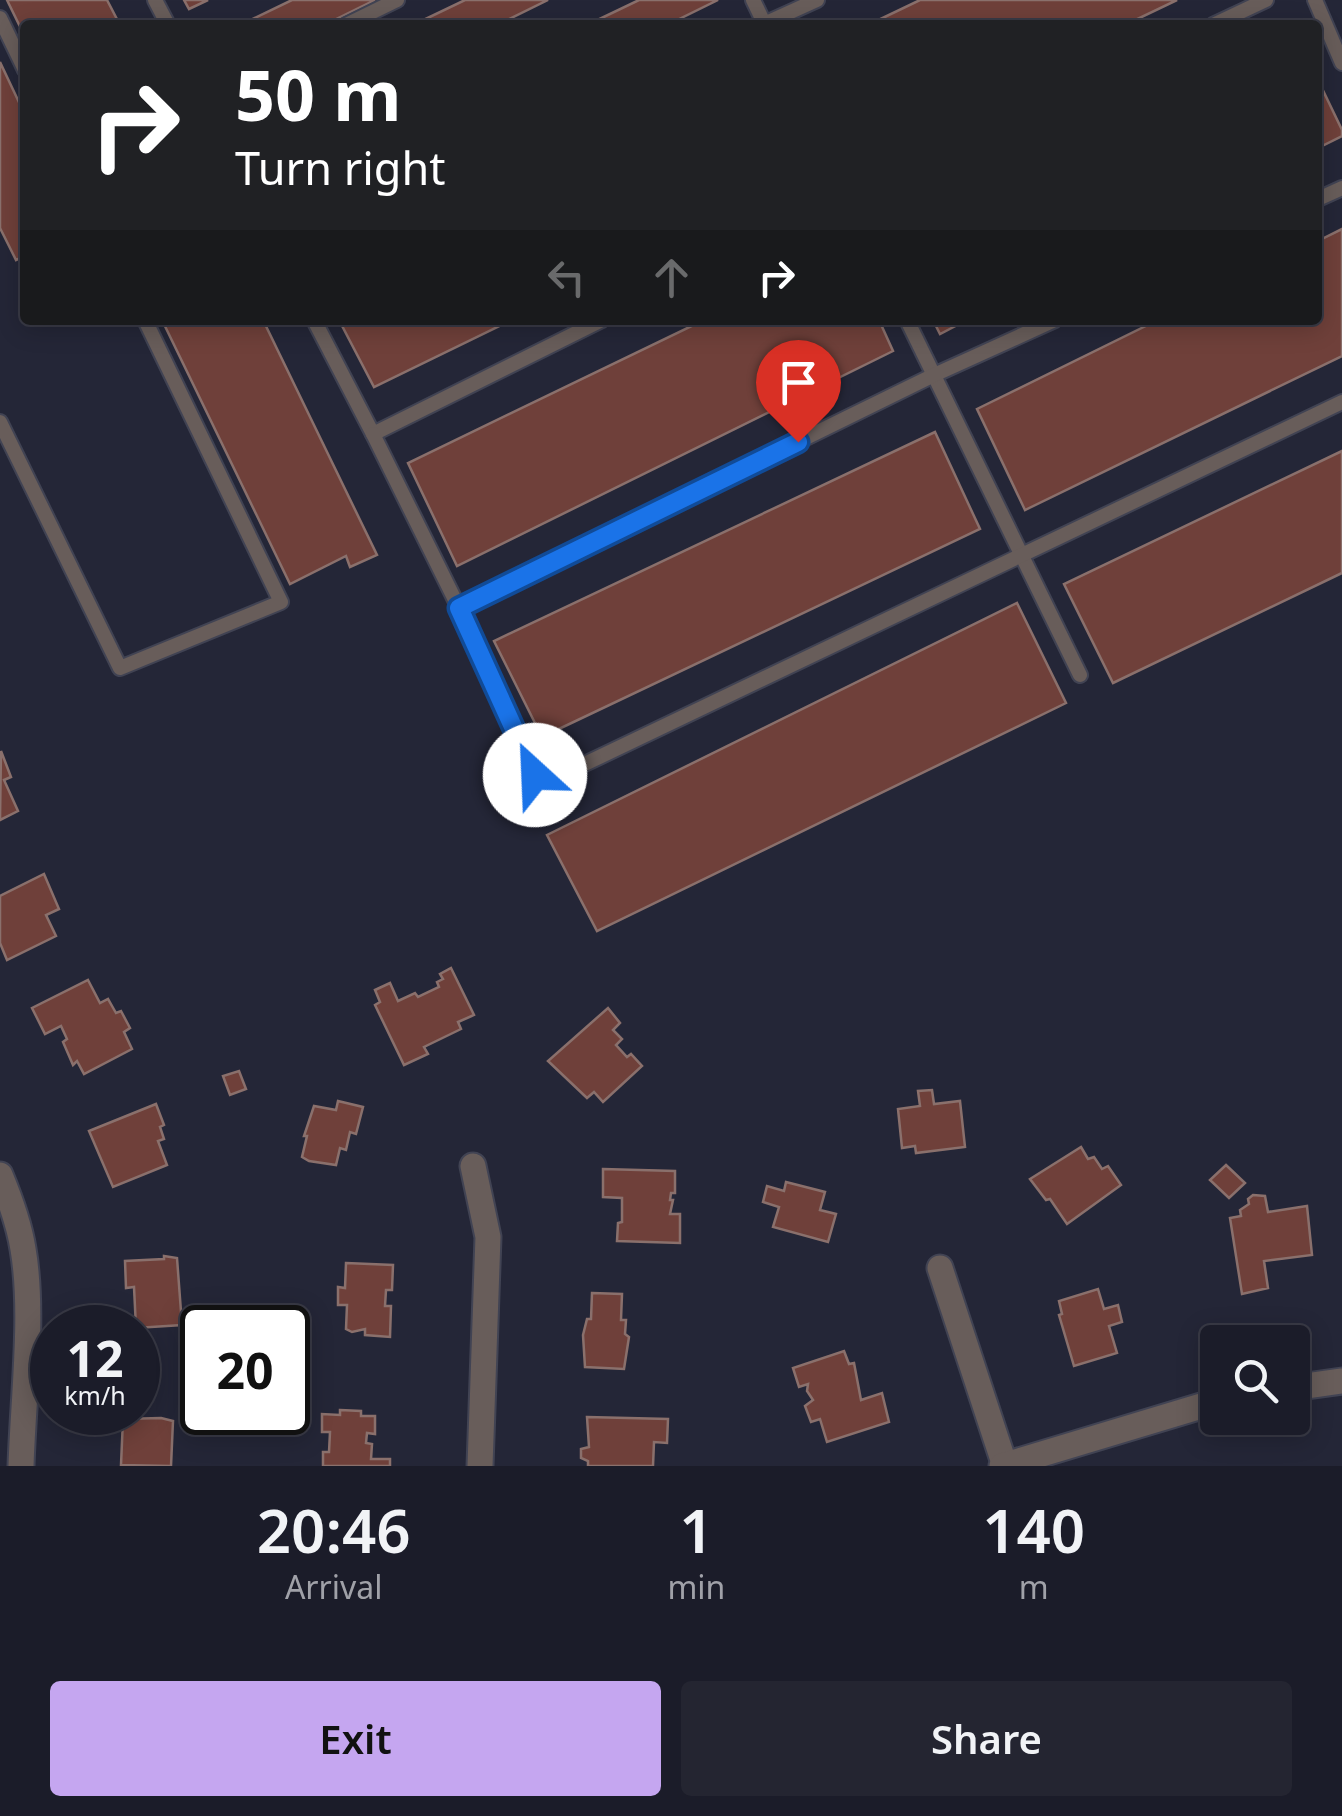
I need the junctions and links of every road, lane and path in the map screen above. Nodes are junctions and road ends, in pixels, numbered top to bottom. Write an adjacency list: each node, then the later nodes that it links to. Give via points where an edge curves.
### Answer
1 (398, 0): 6 (lane)
2 (817, 0): 7 (lane)
3 (1266, 0): 8 (lane)
4 (1315, 0): 10 (lane)
5 (0, 18): 9 (lane)
6 (356, 20)
7 (775, 20)
8 (1224, 20)
9 (20, 60)
10 (1342, 63)
11 (147, 325): 18 (lane, via 281,602 120,668)
12 (317, 325): 19 (lane)
13 (592, 325): 19 (lane)
14 (910, 325): 16 (lane)
15 (1044, 325): 16 (lane)
16 (934, 375): 20 (lane); 21 (lane)
17 (1342, 402): 20 (lane)
18 (0, 422)
19 (372, 434): 21 (lane)
20 (1022, 556): 21 (lane, via 548,782 535,775); 22 (lane)
21 (459, 608)
22 (1080, 675)
23 (473, 1166): 30 (street, via 488,1237)
24 (0, 1175): 29 (street, via 14,1210 27,1284)
25 (940, 1268): 31 (street)
26 (1342, 1381): 27 (street)
27 (1310, 1385)
28 (1200, 1406): 31 (street)
29 (20, 1466)
30 (480, 1466)
31 (1004, 1466)

